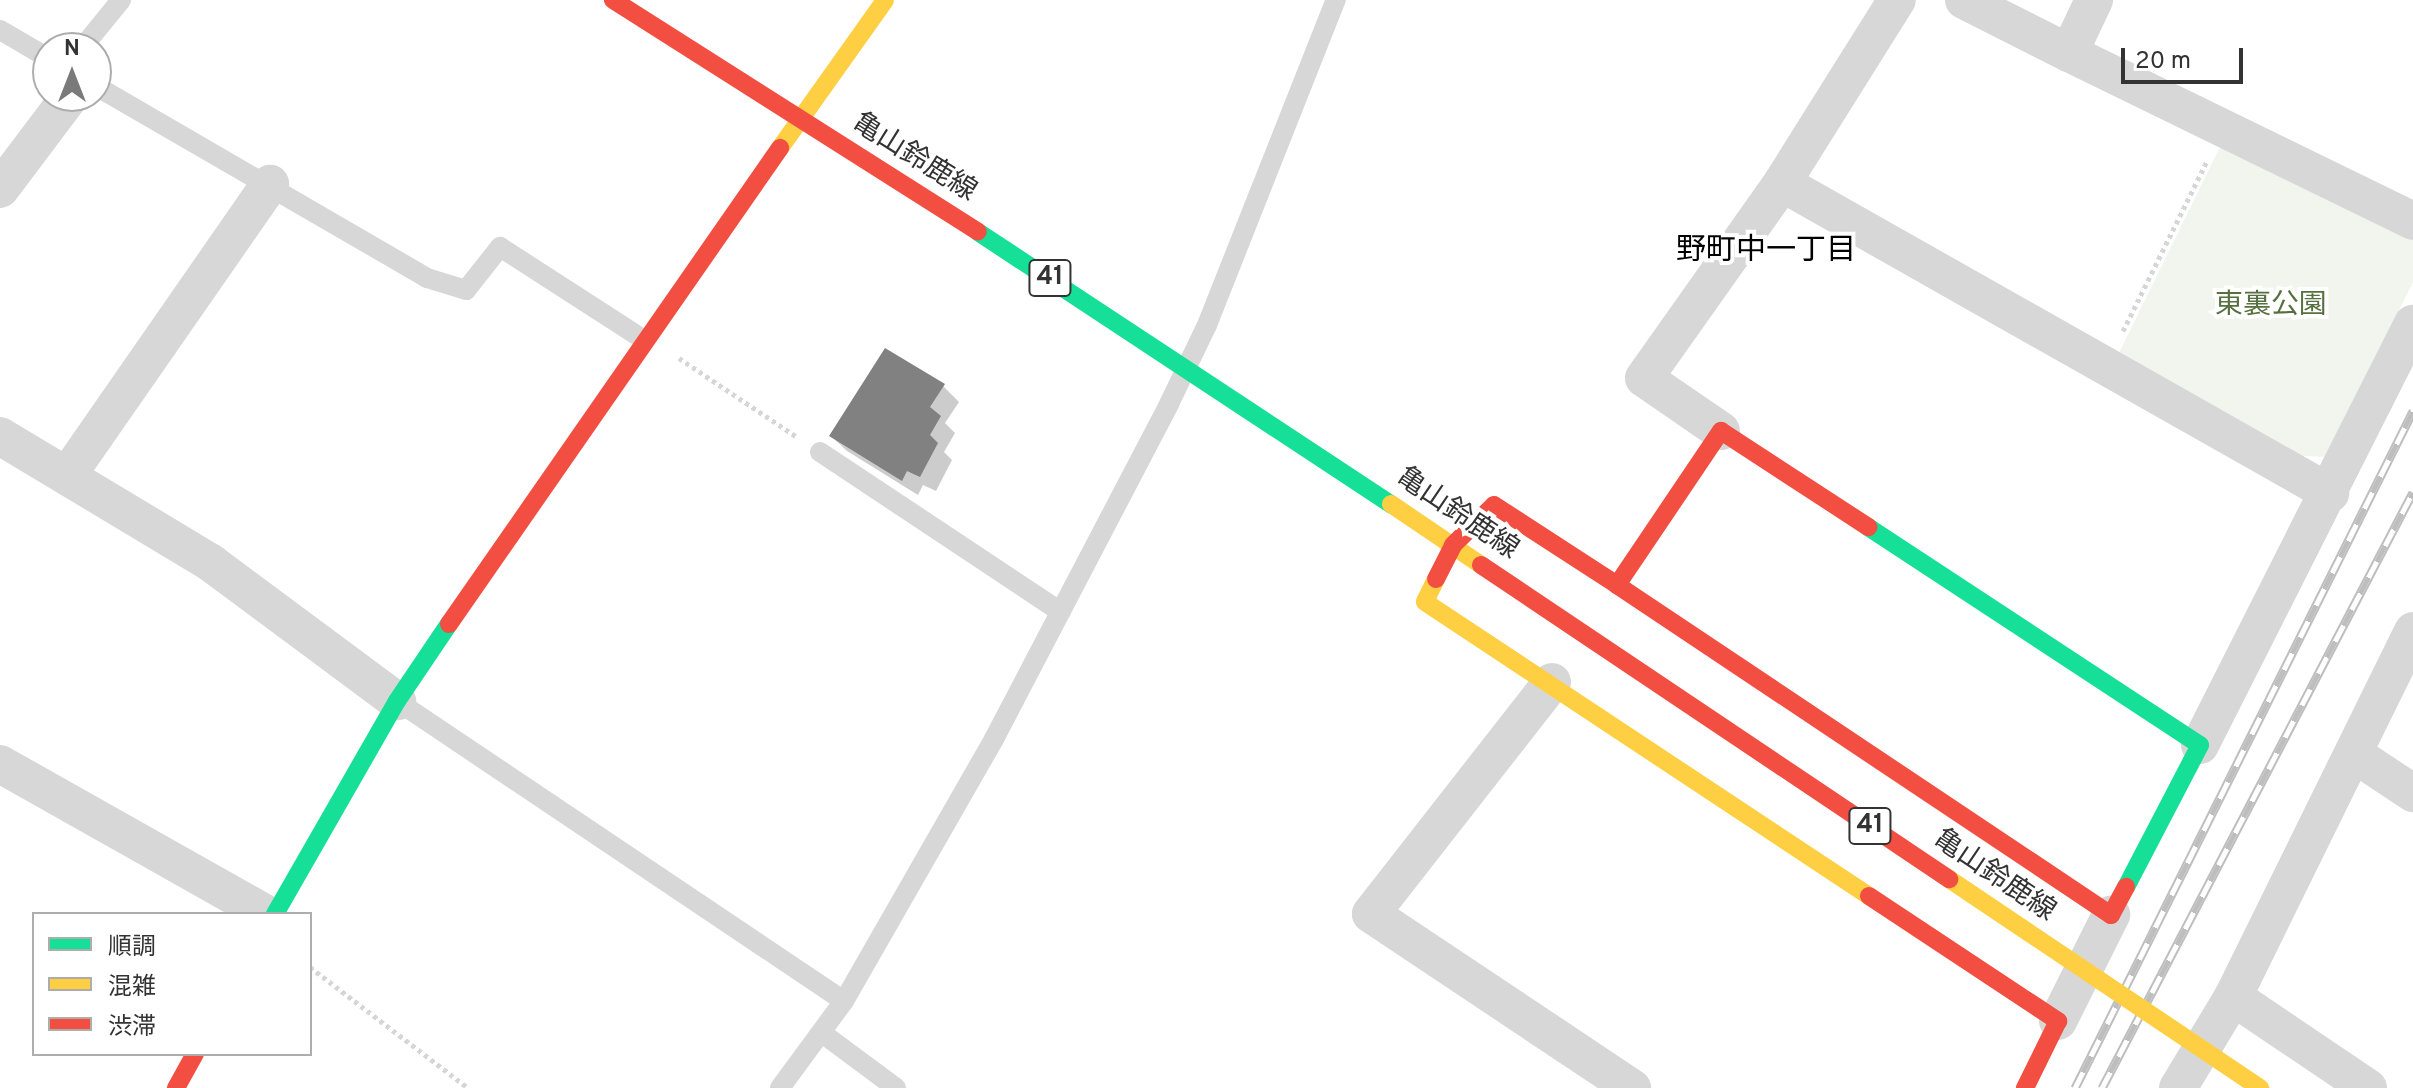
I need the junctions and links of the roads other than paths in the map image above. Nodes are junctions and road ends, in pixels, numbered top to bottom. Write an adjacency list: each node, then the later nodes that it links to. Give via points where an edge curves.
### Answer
1 (121, 0): 9 (lane)
2 (613, 0): 14 (street, 亀山鈴鹿線 / 41)
3 (885, 0): 14 (street)
4 (1336, 0): 21 (lane)
5 (1897, 0): 15 (street)
6 (1964, 0): 11 (street)
7 (2094, 0): 11 (street)
8 (0, 30): 10 (lane)
9 (95, 32)
10 (32, 49)
11 (2069, 53): 18 (street)
12 (112, 95): 16 (lane)
13 (58, 112): 17 (street)
14 (802, 121): 20 (street); 21 (street, 亀山鈴鹿線 / 41)
15 (1782, 183): 22 (street, via 1644,378); 26 (street)
16 (270, 184): 20 (lane, via 427,278 466,290 500,247); 25 (street)
17 (0, 189)
18 (2413, 221)
19 (2413, 324): 26 (street)
20 (643, 339): 32 (street)
21 (1187, 365): 27 (street, 亀山鈴鹿線 / 41); 29 (lane)
22 (1721, 431): 28 (street); 33 (street)
23 (0, 436): 25 (street)
24 (820, 452): 29 (lane)
25 (67, 476): 32 (street, via 211,563)
26 (2330, 493): 33 (street)
27 (1453, 545): 28 (street, via 1494,505); 31 (street, via 1425,602); 51 (street, 亀山鈴鹿線 / 41, bridge)
28 (1617, 585): 39 (street)
29 (1061, 612): 41 (lane)
30 (2413, 631): 34 (street)
31 (1552, 682): 42 (street); 48 (street, via 1371,914)
32 (397, 701): 38 (street); 41 (lane)
33 (2200, 745): 39 (street)
34 (2354, 754): 36 (street); 40 (street)
35 (0, 764): 37 (street)
36 (2413, 793)
37 (262, 912)
38 (276, 912)
39 (2111, 915): 42 (street)
40 (2233, 997): 50 (street); 52 (street)
41 (844, 1001): 43 (lane)
42 (2058, 1021): 49 (street)
43 (822, 1033): 46 (lane); 47 (lane)
44 (194, 1056): 45 (street)
45 (176, 1088)
46 (780, 1088)
47 (896, 1088)
48 (1632, 1088)
49 (2025, 1088)
50 (2178, 1088)
51 (2260, 1088)
52 (2368, 1088)

